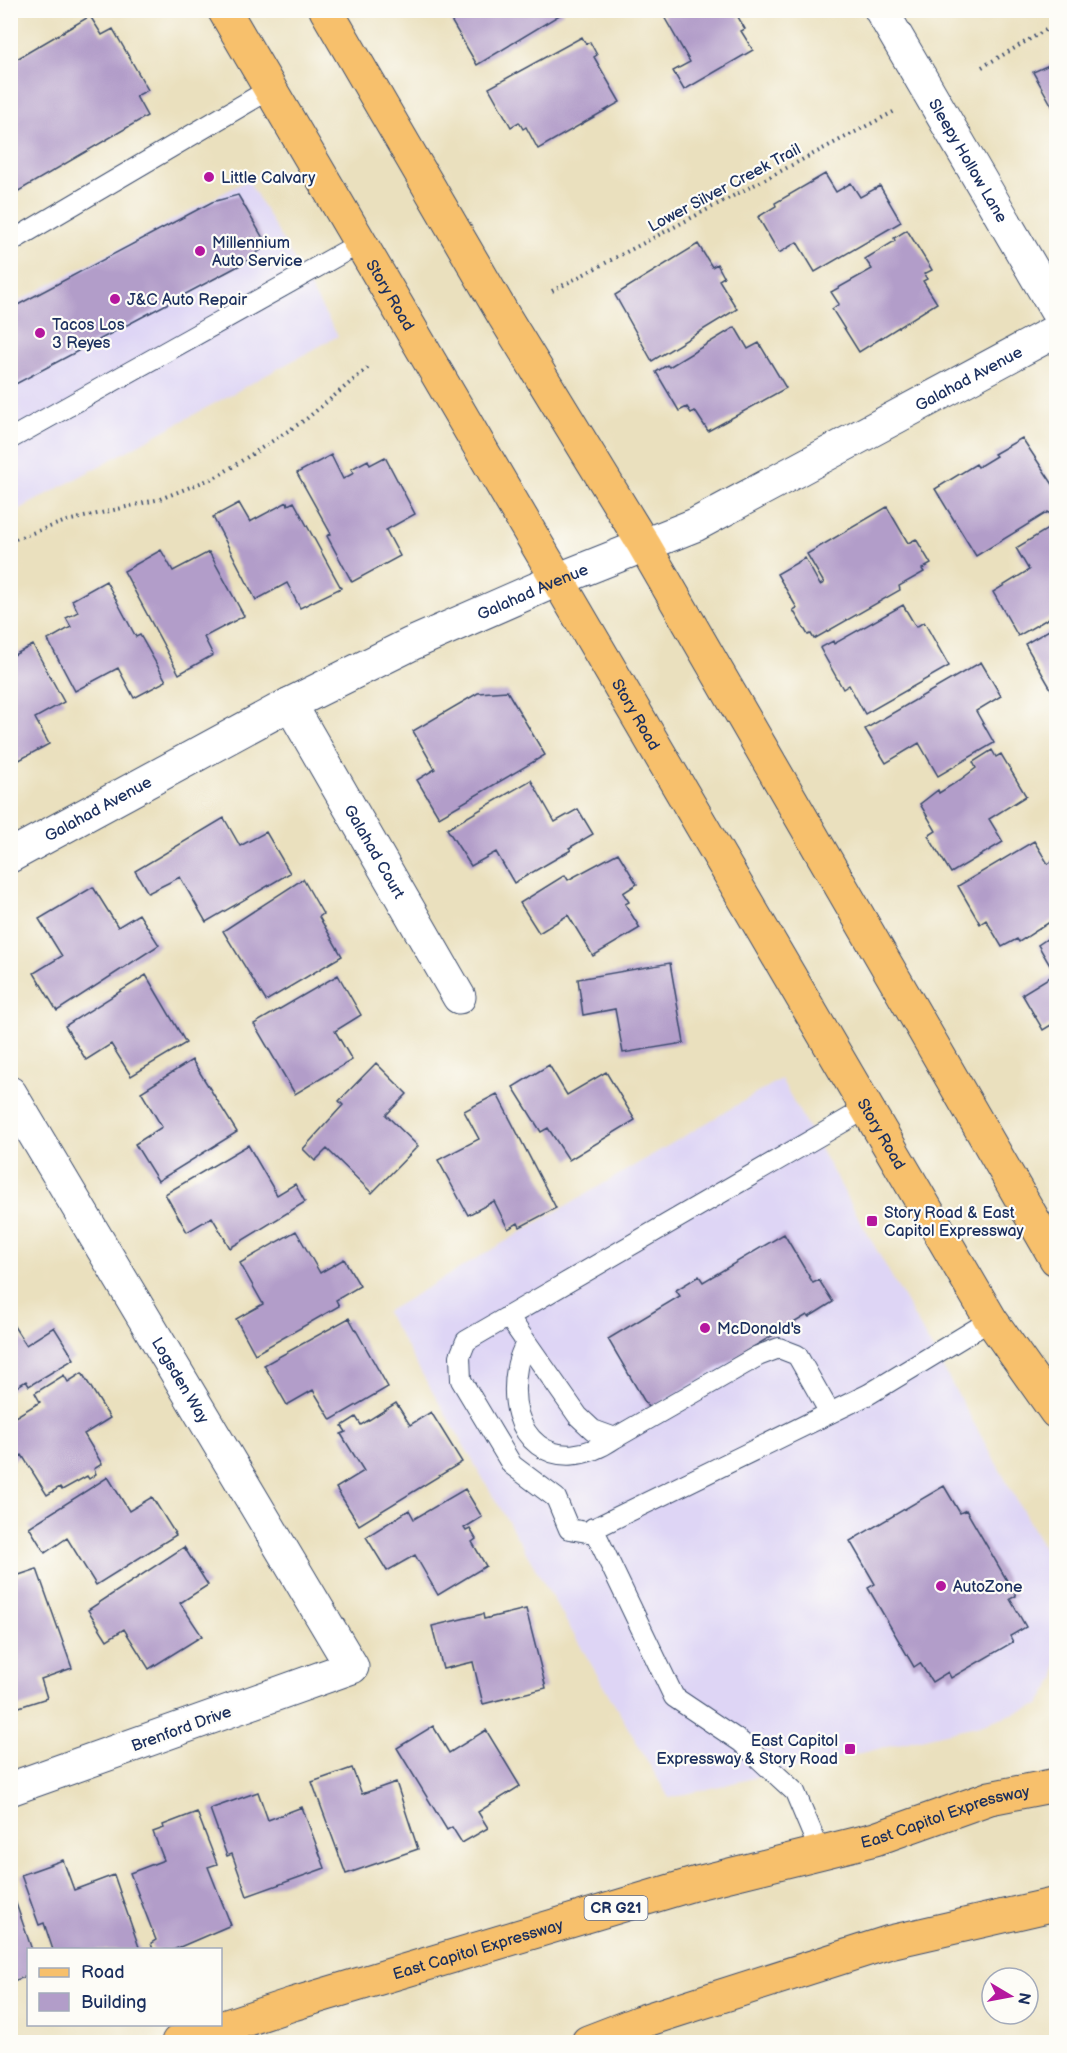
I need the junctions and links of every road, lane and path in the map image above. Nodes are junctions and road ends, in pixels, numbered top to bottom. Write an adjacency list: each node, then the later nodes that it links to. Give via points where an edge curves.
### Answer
1 (224, 10): 6 (main road, Story Road)
2 (326, 10): 16 (main road, via 504,316)
3 (880, 10): 11 (street, Sleepy Hollow Lane)
4 (1056, 24): 5 (path)
5 (982, 67)
6 (270, 88): 8 (lane); 9 (main road, Story Road)
7 (907, 105): 10 (path, Lower Silver Creek Trail)
8 (10, 242)
9 (360, 243): 14 (lane); 17 (main road, Story Road)
10 (552, 291)
11 (1056, 310)
12 (1056, 331): 16 (street, Galahad Avenue, via 694,525)
13 (369, 367): 15 (path, via 306,420 218,476 160,499 63,522)
14 (10, 439)
15 (10, 541)
16 (644, 544): 17 (street, Galahad Avenue); 23 (main road)
17 (557, 580): 18 (street, Galahad Avenue, via 411,644); 22 (main road, Story Road)
18 (290, 704): 19 (street, Galahad Avenue); 20 (street, Galahad Court)
19 (10, 856)
20 (459, 997)
21 (10, 1093): 31 (street, Logsden Way)
22 (867, 1108): 24 (lane); 25 (main road, Story Road)
23 (1056, 1259)
24 (507, 1316): 26 (lane); 30 (lane, via 466,1341 460,1356 461,1380 512,1465 556,1498 569,1528 587,1532)
25 (991, 1320): 27 (main road, Story Road); 28 (lane)
26 (526, 1342): 29 (lane, via 578,1416 593,1430); 29 (lane, via 517,1368 515,1398 523,1430 539,1448 570,1456 598,1449)
27 (1056, 1412)
28 (830, 1413): 29 (lane, via 797,1354 779,1348 758,1356); 30 (lane)
29 (615, 1438)
30 (593, 1528): 34 (lane, via 674,1697 741,1742 795,1792)
31 (352, 1667): 33 (street, Brenford Drive)
32 (1056, 1785): 34 (main road, East Capitol Expressway / CR G21, via 990,1798)
33 (10, 1789)
34 (821, 1854): 36 (main road, East Capitol Expressway / CR G21, via 697,1883 293,2004)
35 (1056, 1905): 37 (main road, via 890,1942 640,2022)
36 (178, 2043)
37 (588, 2043)

